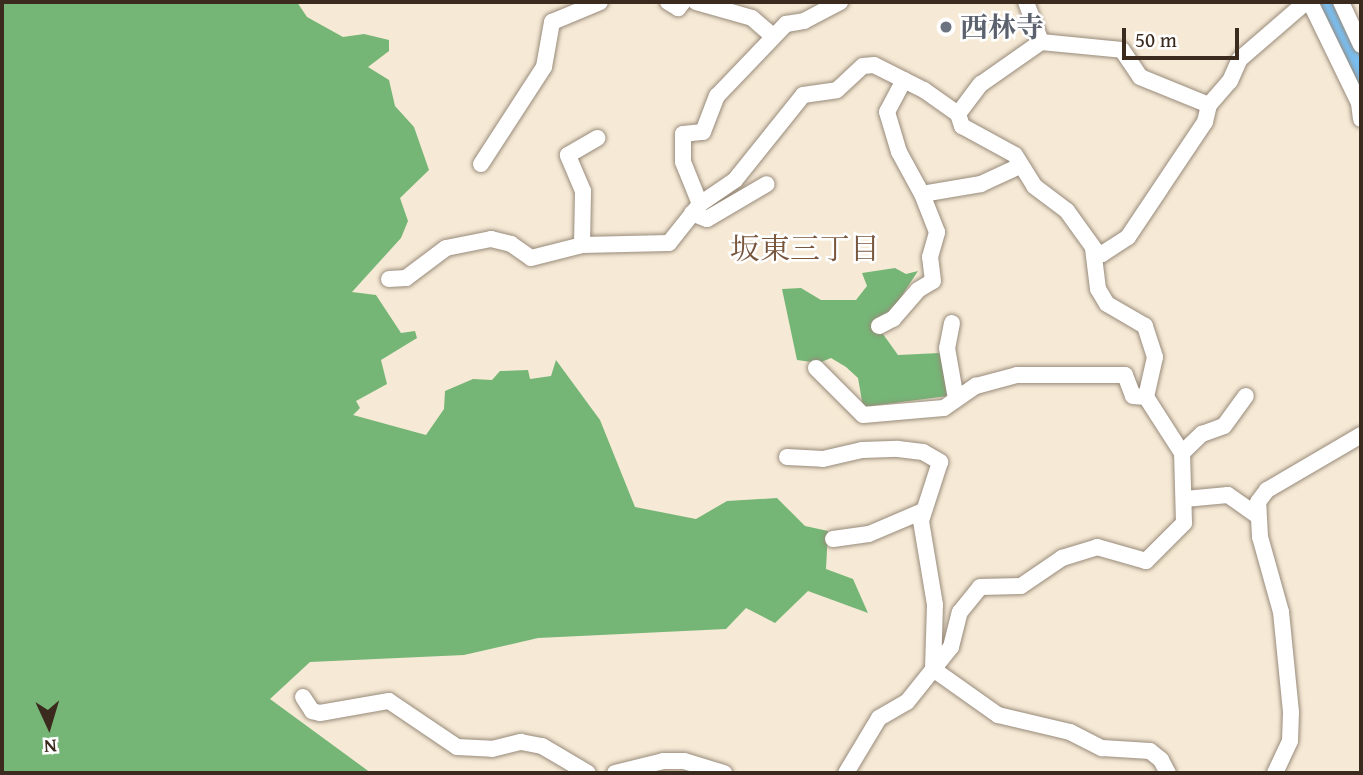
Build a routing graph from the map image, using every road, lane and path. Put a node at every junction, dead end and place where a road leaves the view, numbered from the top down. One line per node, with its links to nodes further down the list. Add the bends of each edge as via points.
1 (600, 2): 17 (street, via 552,22 544,67)
2 (668, 2): 3 (street, via 678,8)
3 (683, 2)
4 (696, 2): 9 (street, via 752,18)
5 (840, 2): 9 (street, via 804,21 786,24)
6 (1026, 2): 10 (street)
7 (1308, 2): 13 (street, via 1240,59 1230,82); 14 (street)
8 (1341, 2): 11 (street)
9 (773, 36): 21 (street, via 717,96 703,132 683,134 684,162)
10 (1041, 42): 13 (street, via 1122,50 1140,77); 15 (street, via 981,84)
11 (1361, 45)
12 (904, 80): 15 (street); 20 (street, via 887,112 899,152); 21 (street, via 886,69 863,66 836,90 803,95 735,180)
13 (1209, 105): 23 (street, via 1205,122 1128,237 1102,254)
14 (1360, 111)
15 (958, 114): 18 (street, via 962,126 1002,144)
16 (598, 138): 22 (street, via 568,155 583,191)
17 (481, 164)
18 (1020, 166): 20 (street, via 981,184); 23 (street, via 1034,186 1067,211)
19 (767, 184): 21 (street, via 708,219)
20 (922, 194): 26 (street, via 937,232 930,257 936,273 893,319)
21 (696, 208): 22 (street, via 668,243)
22 (582, 245): 24 (street, via 531,258 511,244 492,239 446,248 406,278)
23 (1093, 248): 29 (street, via 1098,289 1107,304 1144,326 1155,357)
24 (389, 279)
25 (952, 323): 30 (street, via 947,348)
26 (879, 326)
27 (816, 368): 30 (street, via 863,415 944,408)
28 (1246, 396): 32 (street, via 1224,426 1202,434)
29 (1146, 397): 30 (street, via 1133,396 1125,375 1017,375 976,386); 32 (street)
30 (956, 399)
31 (1361, 435): 36 (street, via 1267,490 1258,502)
32 (1182, 453): 34 (street)
33 (787, 457): 35 (street, via 823,459 862,450 923,452 940,462)
34 (1185, 499): 36 (street, via 1228,495); 38 (street, via 1184,523 1146,561 1097,547 1062,558 1021,586 979,587 960,612 950,647)
35 (923, 511): 37 (street, via 869,534); 38 (street, via 935,605)
36 (1257, 515): 45 (street, via 1281,612 1291,712 1290,741)
37 (832, 539)
38 (933, 668): 43 (street, via 907,702 879,718); 44 (street, via 998,715 1070,732 1102,748 1150,751)
39 (303, 697): 40 (street, via 312,711 320,713 389,701 457,747 492,749 521,742 542,746)
40 (588, 773)
41 (615, 773): 42 (street, via 684,761)
42 (724, 773)
43 (846, 773)
44 (1167, 773)
45 (1275, 773)

